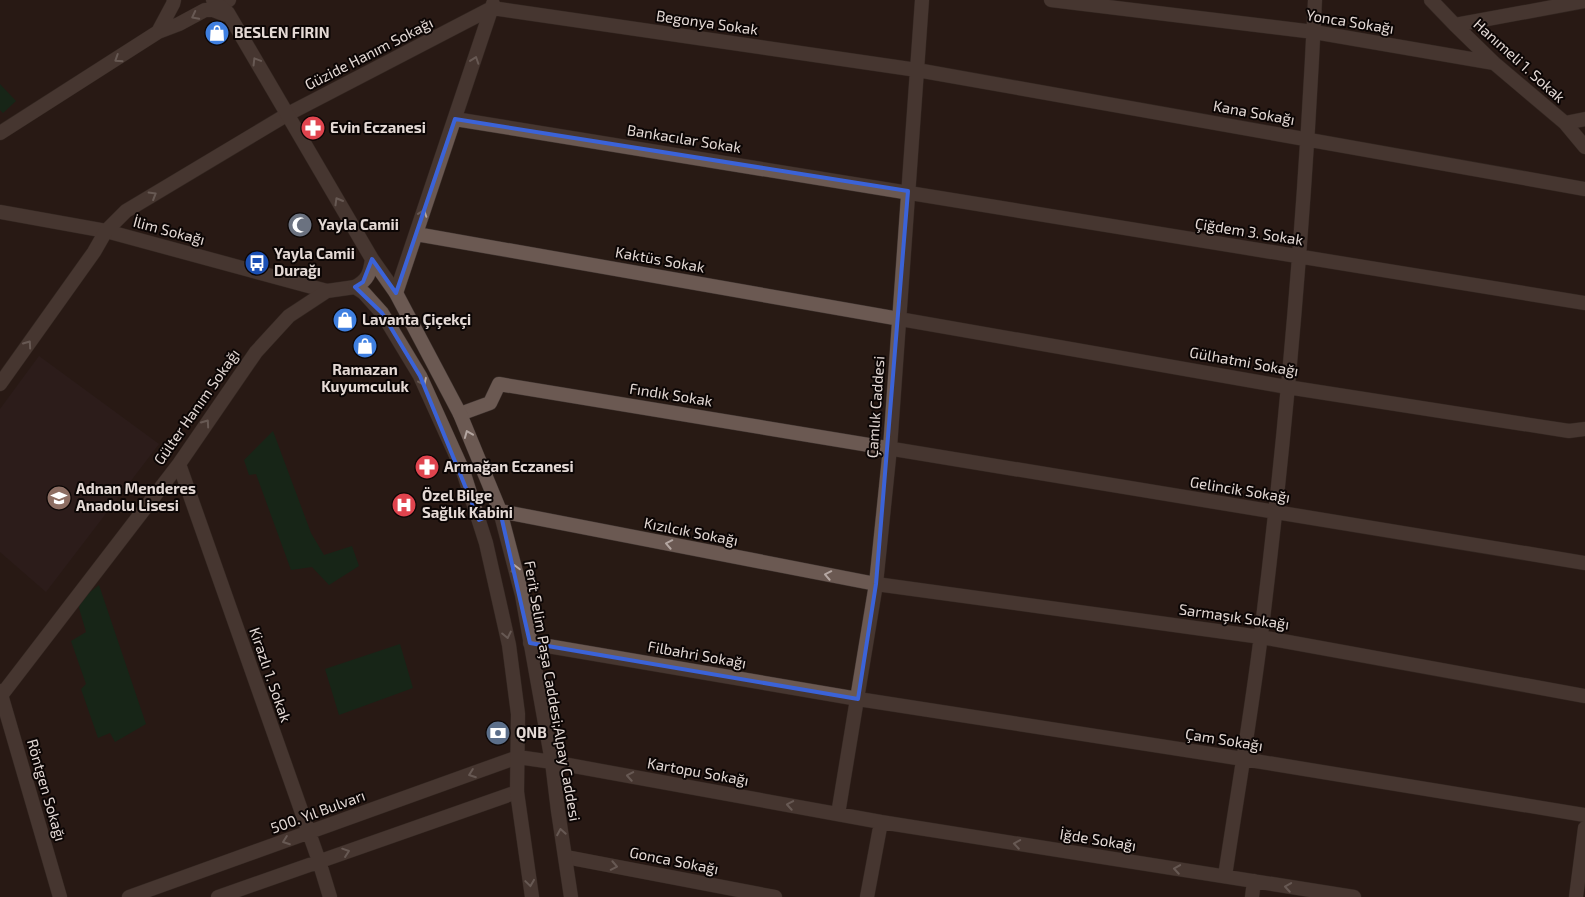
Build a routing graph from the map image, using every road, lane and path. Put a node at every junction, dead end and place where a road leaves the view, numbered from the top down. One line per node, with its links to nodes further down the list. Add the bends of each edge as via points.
1 (174, 0): 11 (street)
2 (922, 0): 14 (street, Çamlık Caddesi)
3 (1050, 0): 12 (street, Yonca Sokağı)
4 (1316, 0): 12 (street)
5 (1431, 0): 10 (street, Hanımeli 1. Sokak)
6 (1585, 1): 10 (street)
7 (220, 2): 9 (street, Ferit Selim Paşa Caddesi;Alpay Caddesi)
8 (493, 4): 14 (street, Begonya Sokak); 15 (street, Güzide Hanım Sokağı); 16 (street, one-way to 8)
9 (231, 19): 11 (street, one-way to 11, via 222,12 206,10); 15 (street, Ferit Selim Paşa Caddesi;Alpay Caddesi, one-way to 9)
10 (1455, 26): 13 (street, Hanımeli 1. Sokak)
11 (158, 32): 19 (street, one-way to 19)
12 (1314, 32): 13 (street, Yonca Sokağı); 20 (street)
13 (1494, 62): 18 (street, Hanımeli 1. Sokak)
14 (917, 70): 20 (street, Kana Sokağı); 23 (street, Çamlık Caddesi)
15 (288, 114): 25 (street, Güzide Hanım Sokağı, one-way to 15, via 126,211); 28 (street, Ferit Selim Paşa Caddesi;Alpay Caddesi, one-way to 15)
16 (455, 119): 23 (street, Bankacılar Sokak); 26 (street, one-way to 16)
17 (1585, 119): 18 (street)
18 (1564, 123): 21 (street, Hanımeli 1. Sokak)
19 (0, 133)
20 (1308, 139): 22 (street, Kana Sokağı); 27 (street)
21 (1585, 147)
22 (1585, 189)
23 (908, 191): 27 (street, Çiğdem 3. Sokak); 33 (street, Çamlık Caddesi)
24 (0, 212): 25 (street, İlim Sokağı)
25 (106, 231): 30 (street, İlim Sokağı); 34 (street, Güzide Hanım Sokağı, one-way to 25)
26 (416, 234): 31 (street); 33 (street, Kaktüs Sokak)
27 (1298, 256): 32 (street, Çiğdem 3. Sokak); 35 (street)
28 (372, 258): 29 (street, via 370,272); 31 (street, Ferit Selim Paşa Caddesi;Alpay Caddesi)
29 (355, 287): 30 (street, Gülter Hanım Sokağı); 42 (street, one-way to 42, via 382,313 420,376 463,472)
30 (327, 291): 39 (street, Gülter Hanım Sokağı, one-way to 30, via 256,352 289,316)
31 (396, 293): 36 (street, Ferit Selim Paşa Caddesi;Alpay Caddesi)
32 (1585, 303)
33 (898, 318): 35 (street, Gülhatmi Sokağı); 38 (street, Çamlık Caddesi)
34 (0, 384)
35 (1287, 387): 37 (street, Gülhatmi Sokağı, via 1569,431); 41 (street)
36 (460, 414): 38 (street, Fındık Sokak, via 490,404 499,384); 40 (street, Ferit Selim Paşa Caddesi;Alpay Caddesi, one-way to 36)
37 (1585, 430)
38 (890, 448): 41 (street, Gelincik Sokağı); 44 (street, Çamlık Caddesi)
39 (179, 464): 47 (street, Gülter Hanım Sokağı); 58 (street, Kirazlı 1. Sokak)
40 (500, 512): 42 (street); 44 (street, Kızılcık Sokağı, one-way to 40); 46 (street, Ferit Selim Paşa Caddesi;Alpay Caddesi, one-way to 40, via 522,596)
41 (1275, 512): 43 (street, Gelincik Sokağı); 45 (street)
42 (479, 520): 50 (street, one-way to 50, via 509,645 518,714)
43 (1585, 563)
44 (876, 584): 45 (street, Sarmaşık Sokağı); 49 (street, Çamlık Caddesi)
45 (1260, 637): 48 (street, Sarmaşık Sokağı); 51 (street)
46 (530, 643): 49 (street, Filbahri Sokağı); 52 (street, Ferit Selim Paşa Caddesi;Alpay Caddesi)
47 (1, 695): 63 (street, Röntgen Sokağı)
48 (1585, 696)
49 (858, 699): 51 (street, Çam Sokağı); 54 (street, Çamlık Caddesi)
50 (518, 757): 52 (street, Kartopu Sokağı); 53 (street); 58 (street, 500. Yıl Bulvarı, one-way to 58)
51 (1243, 759): 55 (street, Çam Sokağı); 61 (street)
52 (552, 762): 54 (street, Kartopu Sokağı, one-way to 52); 59 (street, Ferit Selim Paşa Caddesi;Alpay Caddesi, one-way to 52)
53 (517, 792): 60 (street, one-way to 53); 67 (street, one-way to 67)
54 (838, 814): 56 (street, İğde Sokağı)
55 (1585, 815)
56 (881, 822): 61 (street, İğde Sokağı, one-way to 56); 70 (street)
57 (1585, 828): 73 (street)
58 (308, 832): 60 (street, Kirazlı 1. Sokak); 64 (street, 500. Yıl Bulvarı, one-way to 64)
59 (566, 857): 68 (street, Ferit Selim Paşa Caddesi;Alpay Caddesi); 69 (street, Gonca Sokağı, one-way to 69)
60 (319, 861): 65 (street); 66 (street, Kirazlı 1. Sokak)
61 (1226, 876): 62 (street, İğde Sokağı)
62 (1254, 881): 71 (street); 72 (street, İğde Sokağı, one-way to 62)
63 (60, 897)
64 (129, 897)
65 (218, 897)
66 (330, 897)
67 (532, 897)
68 (572, 897)
69 (776, 897)
70 (867, 897)
71 (1252, 897)
72 (1354, 897)
73 (1576, 897)

